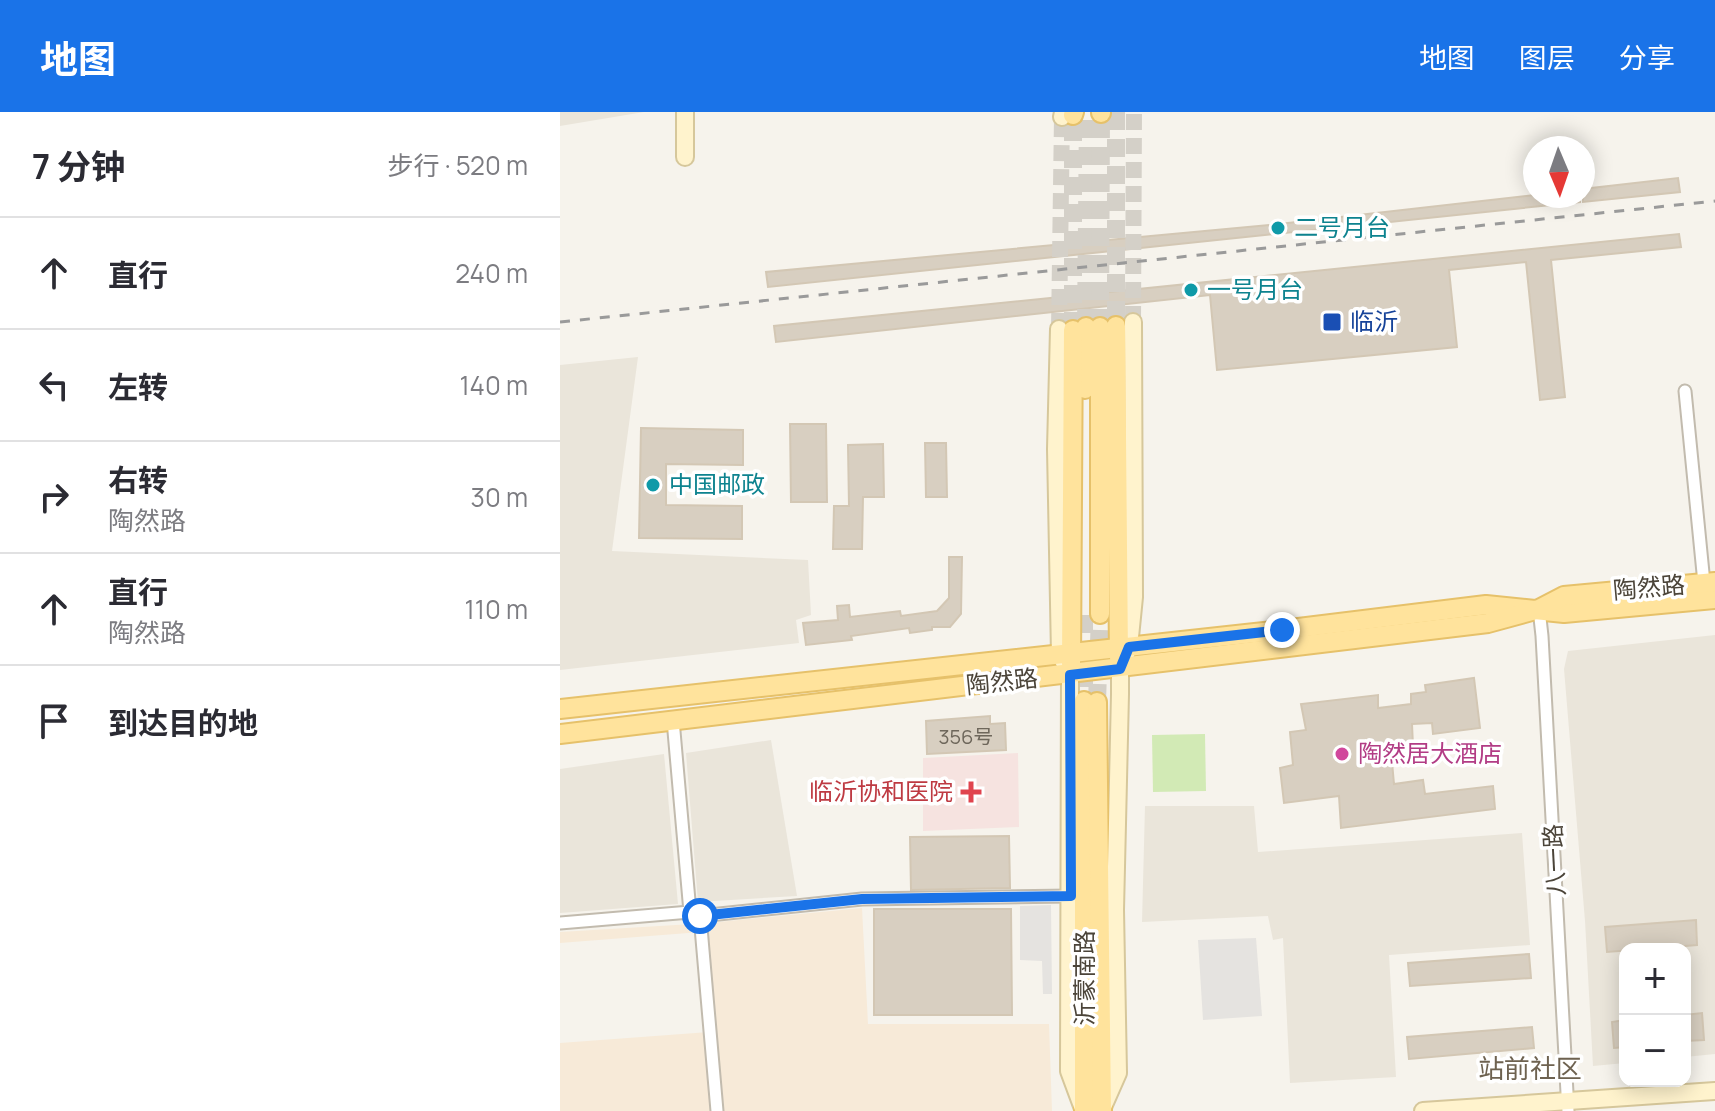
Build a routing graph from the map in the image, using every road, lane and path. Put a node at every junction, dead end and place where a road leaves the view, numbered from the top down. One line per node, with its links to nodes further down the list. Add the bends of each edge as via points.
1 (685, 112): 2 (street)
2 (685, 157)
3 (1095, 327): 8 (main road); 9 (main road); 10 (main road)
4 (1685, 391): 5 (street)
5 (1709, 582): 7 (main road, 陶然路, via 1564,596)
6 (1715, 599): 7 (main road, 陶然路, via 1564,613)
7 (1539, 609): 9 (main road, 陶然路, via 1486,605); 11 (main road, 陶然路, via 1488,623); 20 (street, 八一路)
8 (1092, 615)
9 (1123, 647): 10 (main road, 陶然路); 11 (main road)
10 (1066, 654): 12 (main road); 13 (main road, 陶然路)
11 (1120, 669): 12 (main road, 陶然路); 21 (street, via 1118,1073)
12 (1070, 675): 14 (main road, 陶然路); 16 (street)
13 (560, 709)
14 (673, 720): 15 (main road, 陶然路); 17 (street)
15 (560, 734)
16 (1071, 896): 17 (street, via 862,899); 23 (street, via 1069,1071)
17 (695, 914): 18 (street); 22 (street)
18 (560, 923)
19 (1715, 1091): 20 (street)
20 (1567, 1106): 24 (street)
21 (1102, 1110): 23 (main road, 沂蒙南路, via 1090,701)
22 (717, 1111)
23 (1084, 1111)
24 (1423, 1111)

